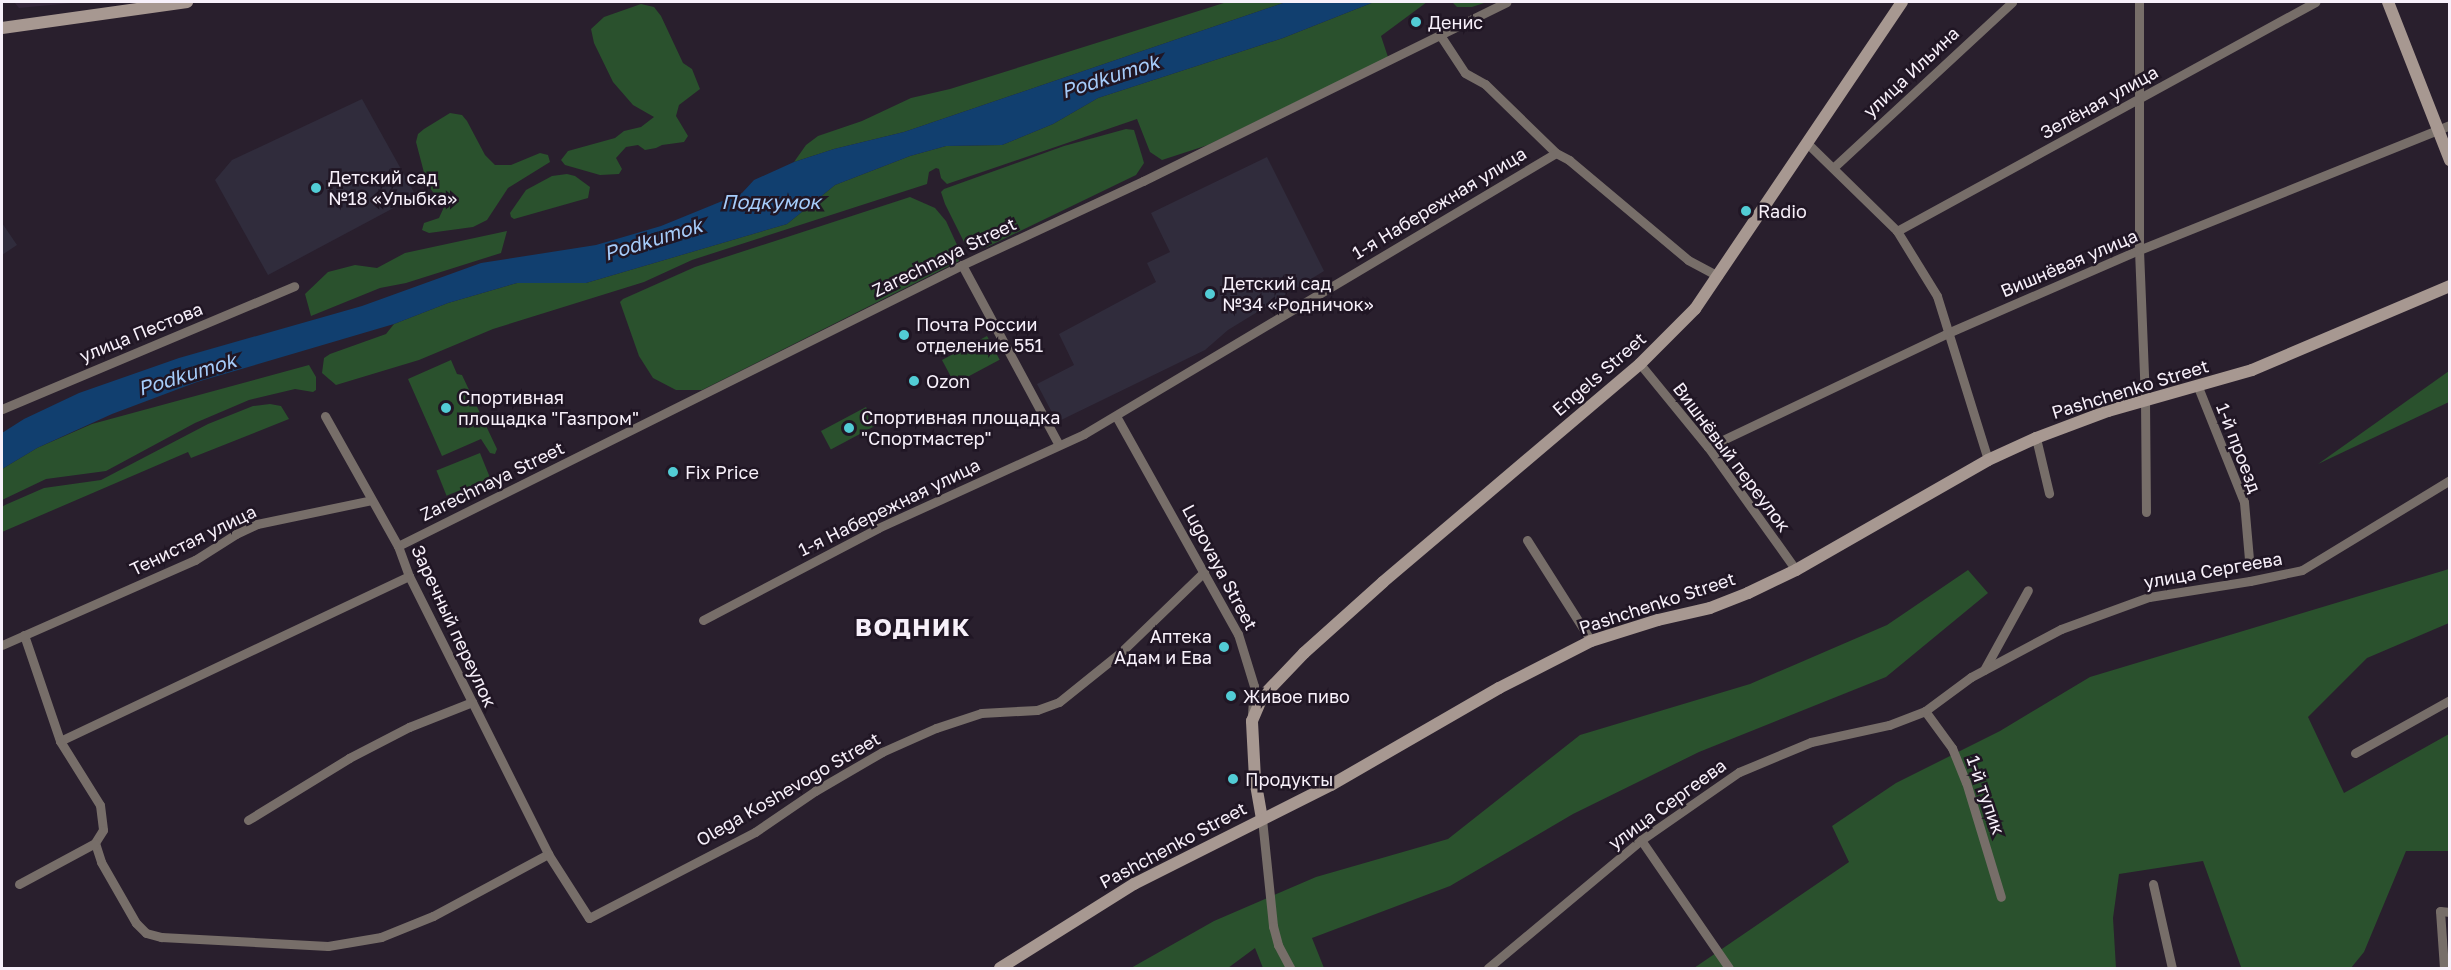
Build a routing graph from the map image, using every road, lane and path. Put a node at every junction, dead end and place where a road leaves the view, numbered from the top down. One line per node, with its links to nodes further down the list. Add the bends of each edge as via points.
1 (187, 2): 8 (street)
2 (1506, 2): 9 (street, Zarechnaya Street)
3 (1902, 2): 12 (street, Engels Street)
4 (2012, 2): 15 (street, улица Ильина)
5 (2139, 2): 10 (street)
6 (2316, 2): 10 (street, Зелёная улица)
7 (2388, 2): 11 (street)
8 (2, 28)
9 (1440, 35): 13 (street, 1-я Набережная улица, via 1465,74 1485,84); 18 (street, Zarechnaya Street)
10 (2140, 99): 16 (street, Зелёная улица); 17 (street)
11 (2444, 128): 14 (street); 17 (street, Вишнёвая улица)
12 (1808, 144): 15 (street); 19 (street, Engels Street)
13 (1556, 153): 19 (street, 1-я Набережная улица, via 1688,260); 28 (street, 1-я Набережная улица)
14 (2450, 160)
15 (1833, 168): 16 (street)
16 (1898, 231): 22 (street, via 1937,296)
17 (2139, 250): 22 (street, Вишнёвая улица); 25 (street)
18 (962, 265): 30 (street); 38 (street, Zarechnaya Street)
19 (1718, 276): 23 (street, Engels Street, via 1695,309)
20 (294, 286): 26 (street, улица Пестова)
21 (2450, 286): 24 (street, Pashchenko Street, via 2308,348)
22 (1950, 332): 31 (street, Вишнёвая улица); 32 (street)
23 (1641, 364): 31 (street, Вишнёвый переулок); 49 (street, Engels Street, via 1383,582)
24 (2198, 387): 25 (street, Pashchenko Street); 39 (street, 1-й проезд, via 2244,502)
25 (2145, 400): 29 (street, Pashchenko Street); 36 (street)
26 (2, 409)
27 (325, 416): 35 (street, Заречный переулок)
28 (1116, 416): 30 (street, 1-я Набережная улица); 41 (street, Lugovaya Street)
29 (2036, 438): 32 (street, Pashchenko Street); 34 (street)
30 (1059, 445): 44 (street, 1-я Набережная улица, via 878,528)
31 (1708, 447): 40 (street, Вишнёвый переулок)
32 (1988, 460): 40 (street, Pashchenko Street)
33 (2450, 480): 48 (street, улица Сергеева, via 2302,570 2149,597 2061,629)
34 (2049, 493)
35 (372, 500): 38 (street, Заречный переулок); 45 (street, Тенистая улица, via 257,524 195,561)
36 (2146, 512)
37 (1527, 540): 46 (street)
38 (398, 546): 42 (street, Заречный переулок)
39 (2249, 559)
40 (1796, 570): 46 (street, Pashchenko Street, via 1710,608)
41 (1204, 572): 50 (street, Lugovaya Street, via 1238,634); 61 (street, Olega Koshevogo Street, via 1120,653 1059,702 1037,710 981,712 904,742 815,791 755,831 589,918)
42 (409, 576): 52 (street, Заречный переулок); 55 (street)
43 (2028, 590): 48 (street)
44 (704, 620)
45 (24, 635): 47 (street, Тенистая улица); 55 (street)
46 (1591, 641): 57 (street, Pashchenko Street)
47 (2, 645)
48 (1984, 670): 53 (street, улица Сергеева)
49 (1281, 676): 50 (street, via 1268,683); 54 (street, Engels Street)
50 (1252, 678): 54 (street, Lugovaya Street)
51 (2450, 700): 56 (street)
52 (472, 702): 58 (street, via 409,727 349,758); 61 (street, Заречный переулок)
53 (1925, 711): 59 (street, улица Сергеева, via 1889,725 1811,742 1739,772); 64 (street, 1-й тупик, via 1952,748 1966,782)
54 (1252, 715): 57 (street, Lugovaya Street, via 1255,779)
55 (60, 741): 60 (street, via 100,805 103,830)
56 (2355, 753)
57 (1262, 819): 66 (street, Pashchenko Street, via 1134,884); 67 (street, via 1273,926)
58 (248, 820)
59 (1641, 840): 68 (street, улица Сергеева); 69 (street)
60 (95, 843): 61 (street, via 120,896 146,933 200,941 328,946 381,937); 62 (street)
61 (548, 854)
62 (19, 884)
63 (2153, 884): 70 (street)
64 (2001, 897)
65 (2450, 912): 71 (street, via 2440,911)
66 (1000, 969)
67 (1290, 969)
68 (1488, 969)
69 (1728, 969)
70 (2172, 969)
71 (2444, 969)

